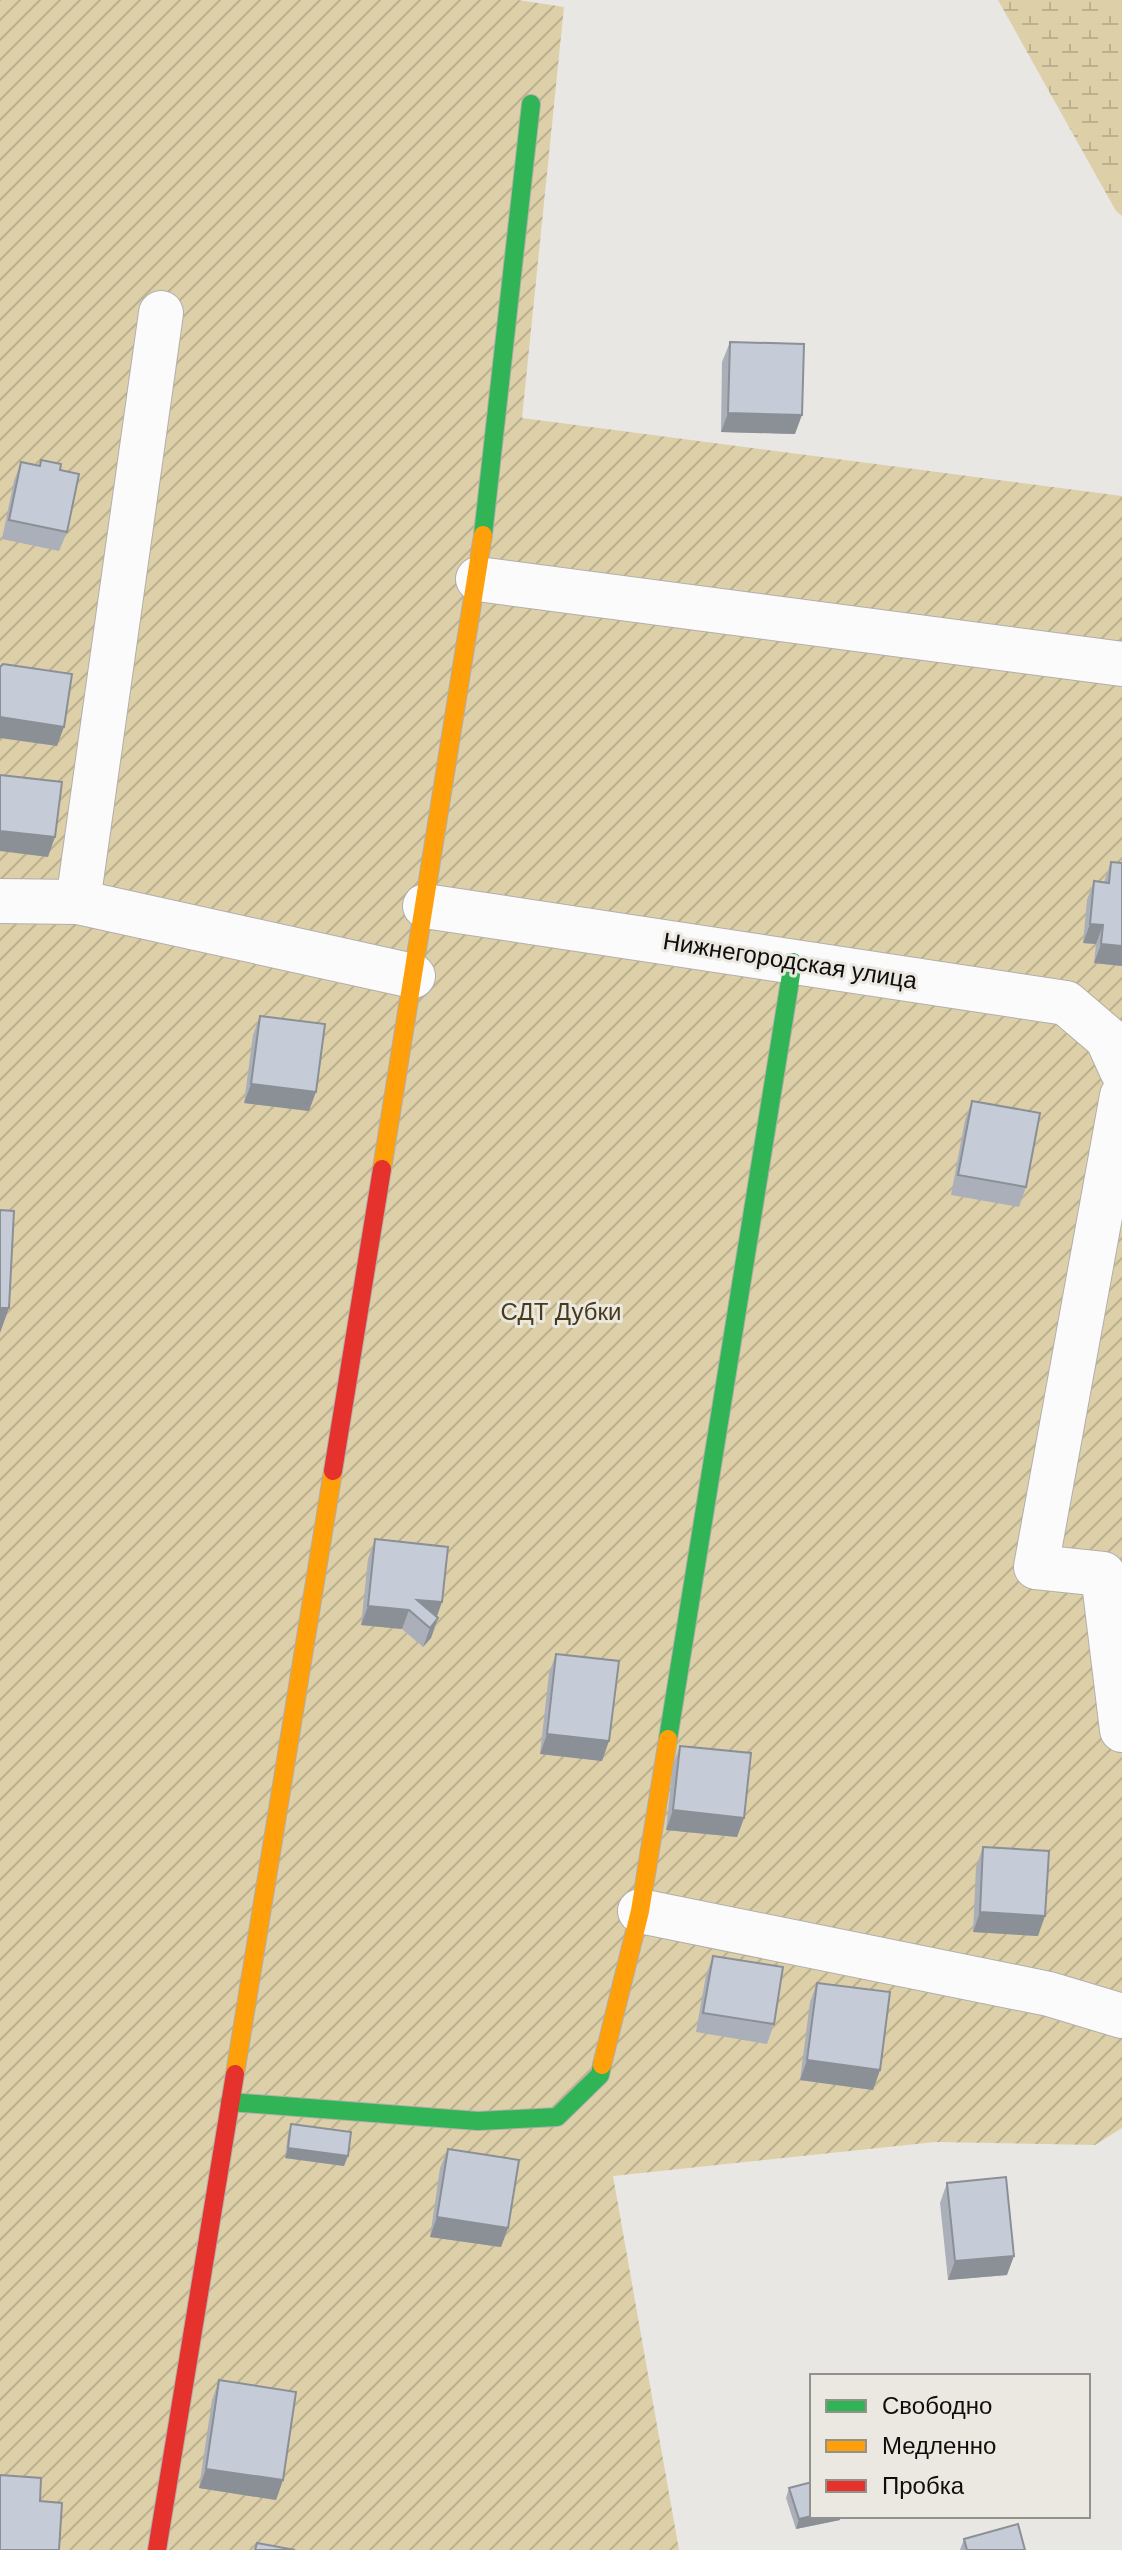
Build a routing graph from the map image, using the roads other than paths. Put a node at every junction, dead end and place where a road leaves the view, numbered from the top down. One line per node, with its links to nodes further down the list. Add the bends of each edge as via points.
1 (531, 104): 3 (street)
2 (161, 313): 6 (street)
3 (478, 579): 4 (street); 7 (street)
4 (1122, 664)
5 (0, 901): 6 (street)
6 (78, 902): 9 (street)
7 (425, 906): 8 (street, Нижнегородская улица); 9 (street)
8 (793, 962): 10 (street, Нижнегородская улица, via 1066,1003 1107,1038); 14 (street)
9 (413, 976): 16 (street)
10 (1122, 1071)
11 (1122, 1096): 12 (street, via 1036,1567)
12 (1112, 1571): 13 (street)
13 (1122, 1730)
14 (640, 1911): 15 (street, via 1049,1994); 16 (street, via 600,2075 557,2117 478,2121)
15 (1122, 2016)
16 (230, 2102): 17 (street)
17 (157, 2550)

